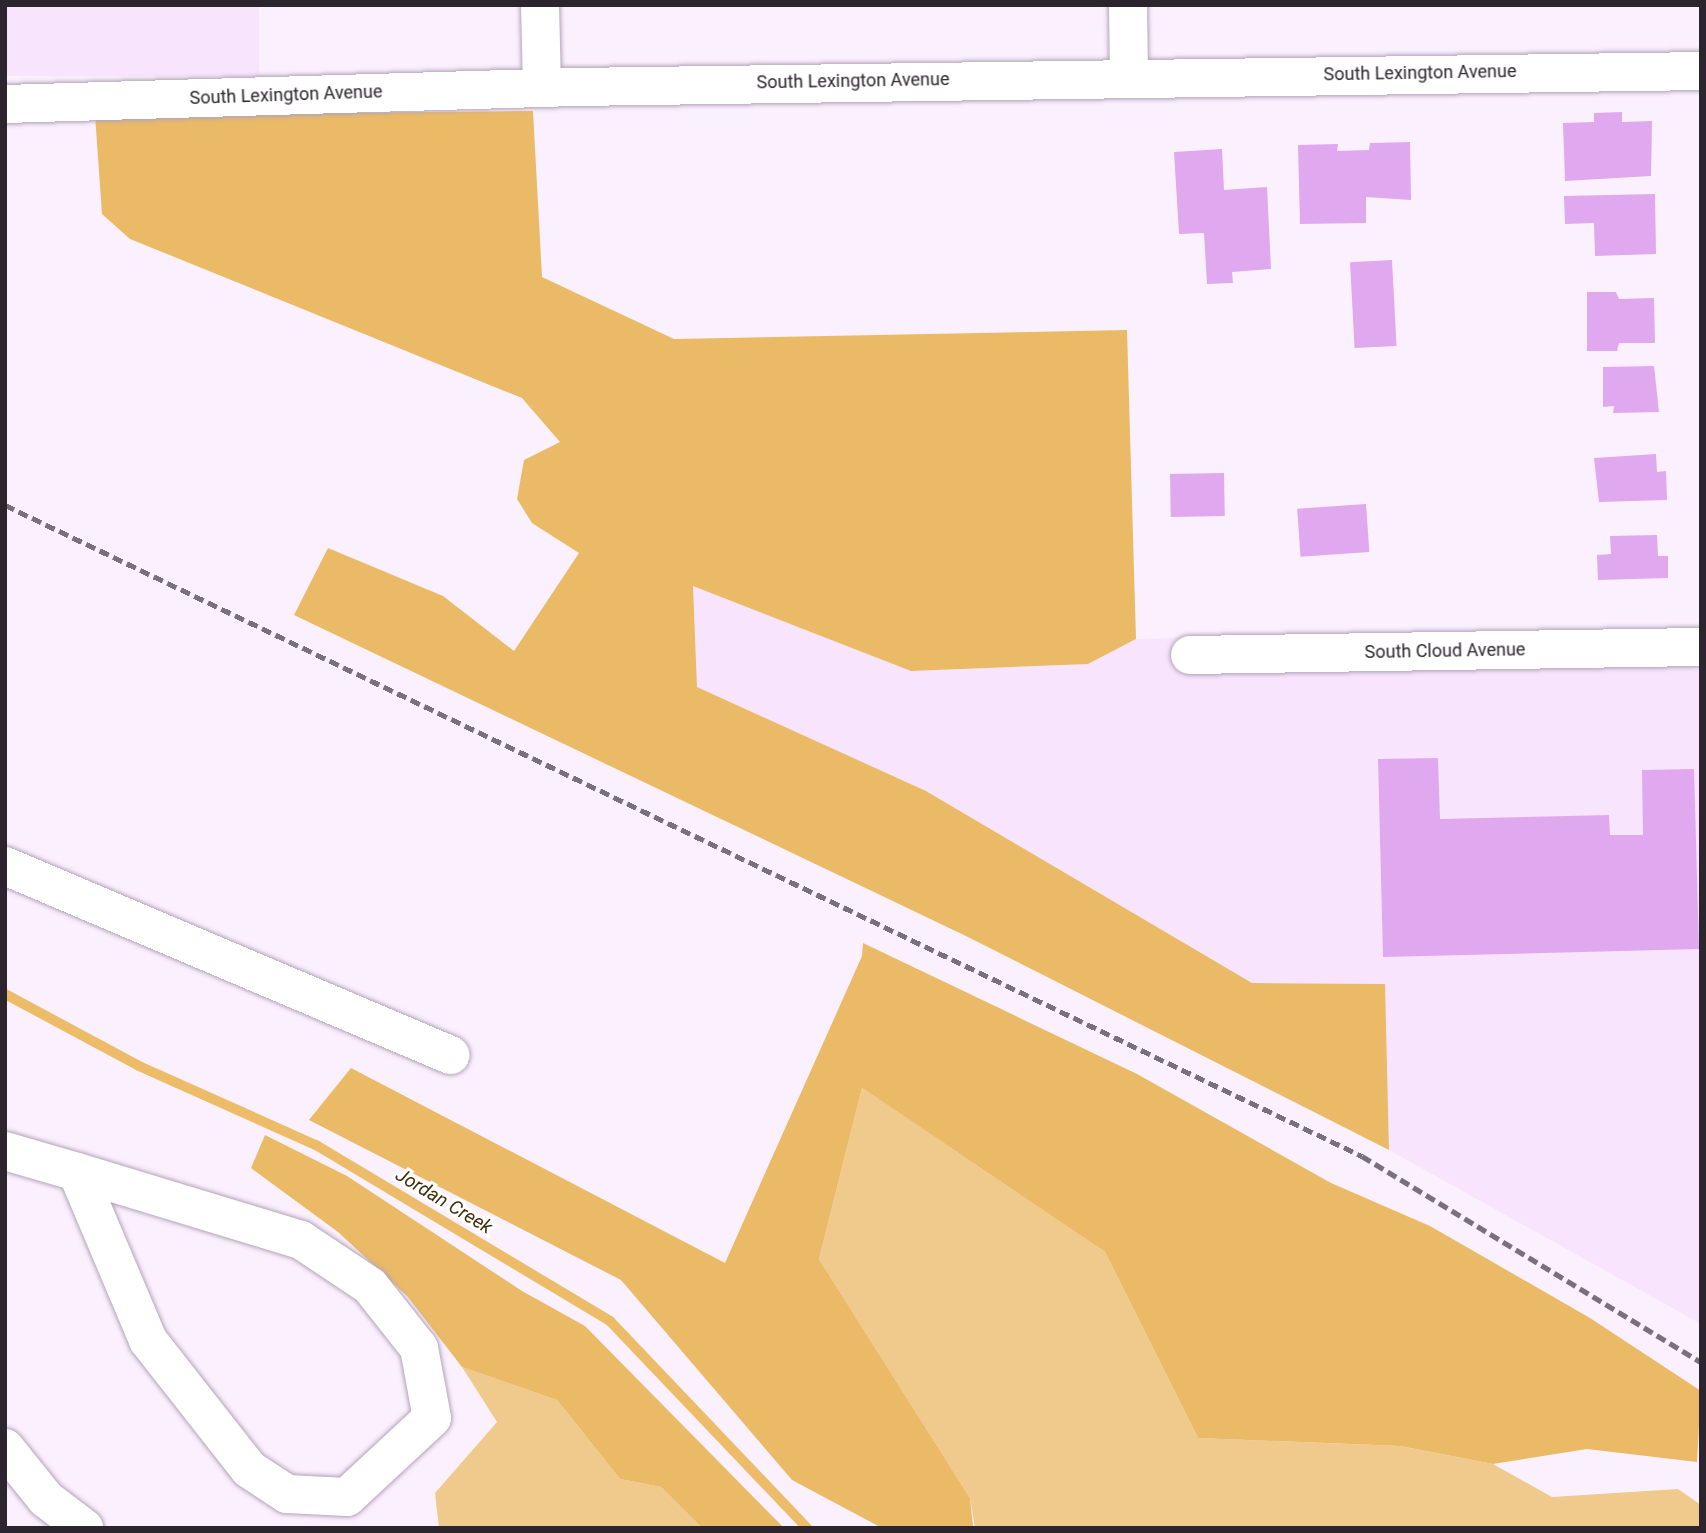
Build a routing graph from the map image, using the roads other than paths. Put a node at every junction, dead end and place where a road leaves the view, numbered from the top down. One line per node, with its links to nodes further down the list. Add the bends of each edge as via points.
1 (540, 5): 5 (street)
2 (1128, 5): 4 (street)
3 (1701, 71): 4 (street, South Lexington Avenue)
4 (1129, 76): 5 (street, South Lexington Avenue)
5 (542, 87): 6 (street, South Lexington Avenue)
6 (5, 104)
7 (1701, 646): 8 (street, South Cloud Avenue)
8 (1190, 655)
9 (5, 866): 10 (street)
10 (451, 1055)
11 (5, 1151): 12 (street)
12 (77, 1172): 12 (street, via 301,1240 370,1286 418,1348 432,1418 347,1497 287,1494 249,1469 148,1340)
13 (5, 1448): 14 (street, via 46,1499)
14 (84, 1528)

